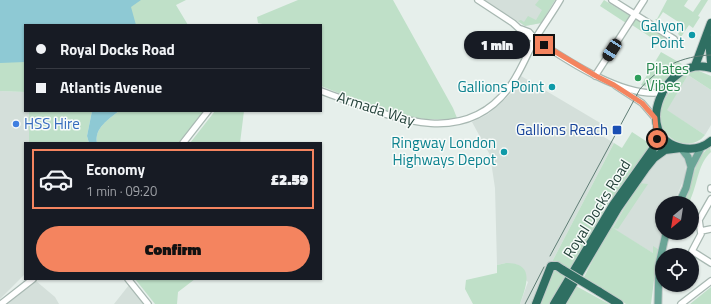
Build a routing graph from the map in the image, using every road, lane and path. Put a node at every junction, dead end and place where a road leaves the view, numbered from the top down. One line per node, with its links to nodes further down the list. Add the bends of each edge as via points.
1 (478, 0): 7 (street, via 521,29 522,33)
2 (560, 0): 7 (street, Armada Way)
3 (612, 0): 5 (street)
4 (644, 0): 5 (street)
5 (635, 14): 8 (street); 12 (street)
6 (711, 25): 9 (highway, via 708,45); 10 (highway)
7 (535, 39): 12 (street); 14 (street, Armada Way, via 513,82 500,98 480,113 452,123 419,124)
8 (674, 39)
9 (711, 62)
10 (695, 66): 11 (highway); 15 (highway, via 681,71)
11 (711, 68)
12 (596, 76): 13 (street)
13 (614, 85): 15 (street, via 648,93); 17 (street, via 642,103)
14 (322, 91)
15 (664, 92): 17 (highway, via 658,102)
16 (207, 112): 20 (street)
17 (655, 118): 18 (highway)
18 (657, 127): 22 (highway, via 666,140); 38 (highway, Royal Docks Road, via 655,146 613,205)
19 (711, 141): 21 (highway)
20 (184, 142)
21 (702, 146): 22 (highway, Royal Docks Road, via 694,149); 23 (main road)
22 (681, 148): 23 (main road, via 688,157); 39 (highway, Royal Docks Road, via 665,150 646,168 618,208)
23 (691, 167): 24 (main road)
24 (682, 196)
25 (711, 199): 27 (street, via 699,220)
26 (711, 229): 27 (street)
27 (701, 231): 29 (street)
28 (664, 240): 41 (main road, via 659,264)
29 (694, 248)
30 (699, 257): 31 (street)
31 (711, 264)
32 (31, 280): 35 (street)
33 (129, 280): 36 (street)
34 (711, 281): 42 (street)
35 (1, 304)
36 (148, 304)
37 (536, 304): 40 (highway, bridge, via 549,270 553,266)
38 (554, 304)
39 (560, 304)
40 (618, 304)
41 (658, 304)
42 (681, 304)

